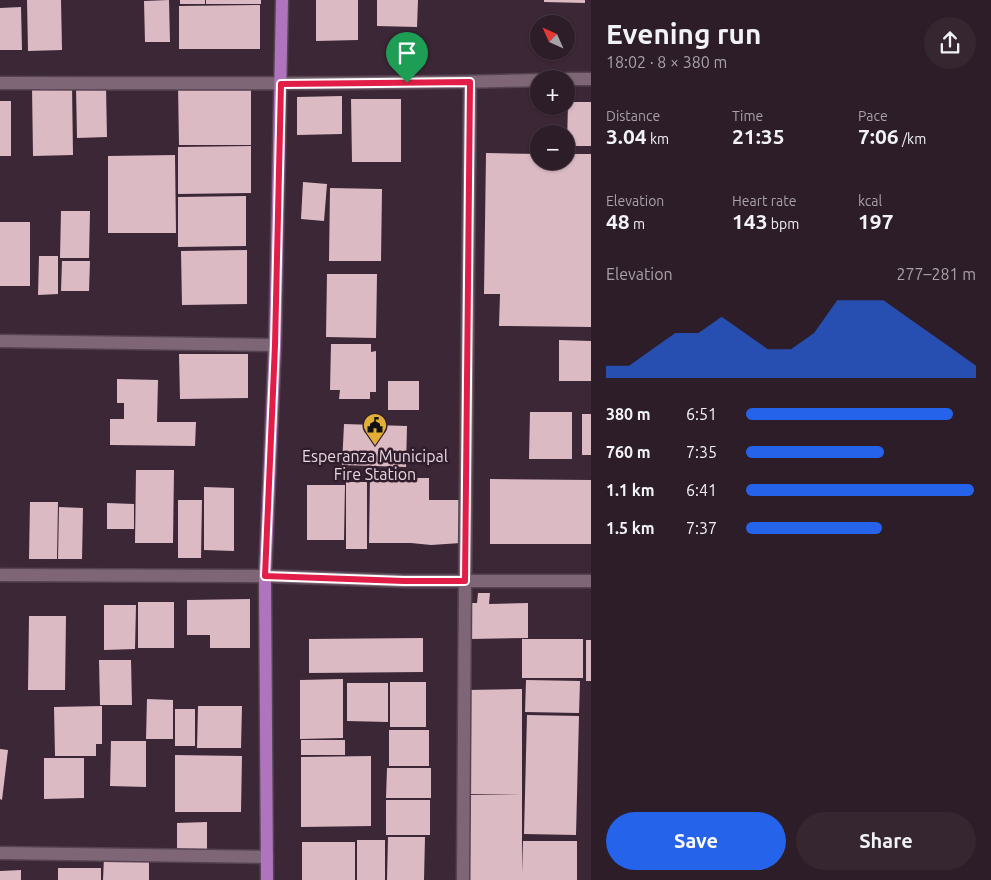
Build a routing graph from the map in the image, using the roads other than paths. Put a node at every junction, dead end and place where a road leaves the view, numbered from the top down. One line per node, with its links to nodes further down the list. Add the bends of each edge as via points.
1 (282, 0): 7 (main road)
2 (591, 78): 3 (street)
3 (575, 79)
4 (530, 80): 5 (street)
5 (470, 82): 7 (street); 12 (street)
6 (0, 83): 7 (street)
7 (281, 84): 9 (main road)
8 (0, 341): 9 (street)
9 (275, 345): 11 (main road)
10 (0, 575): 11 (street)
11 (265, 576): 12 (street); 15 (main road)
12 (465, 581): 13 (street); 17 (street)
13 (591, 581)
14 (0, 853): 15 (street)
15 (267, 856): 16 (main road)
16 (267, 880)
17 (463, 880)

